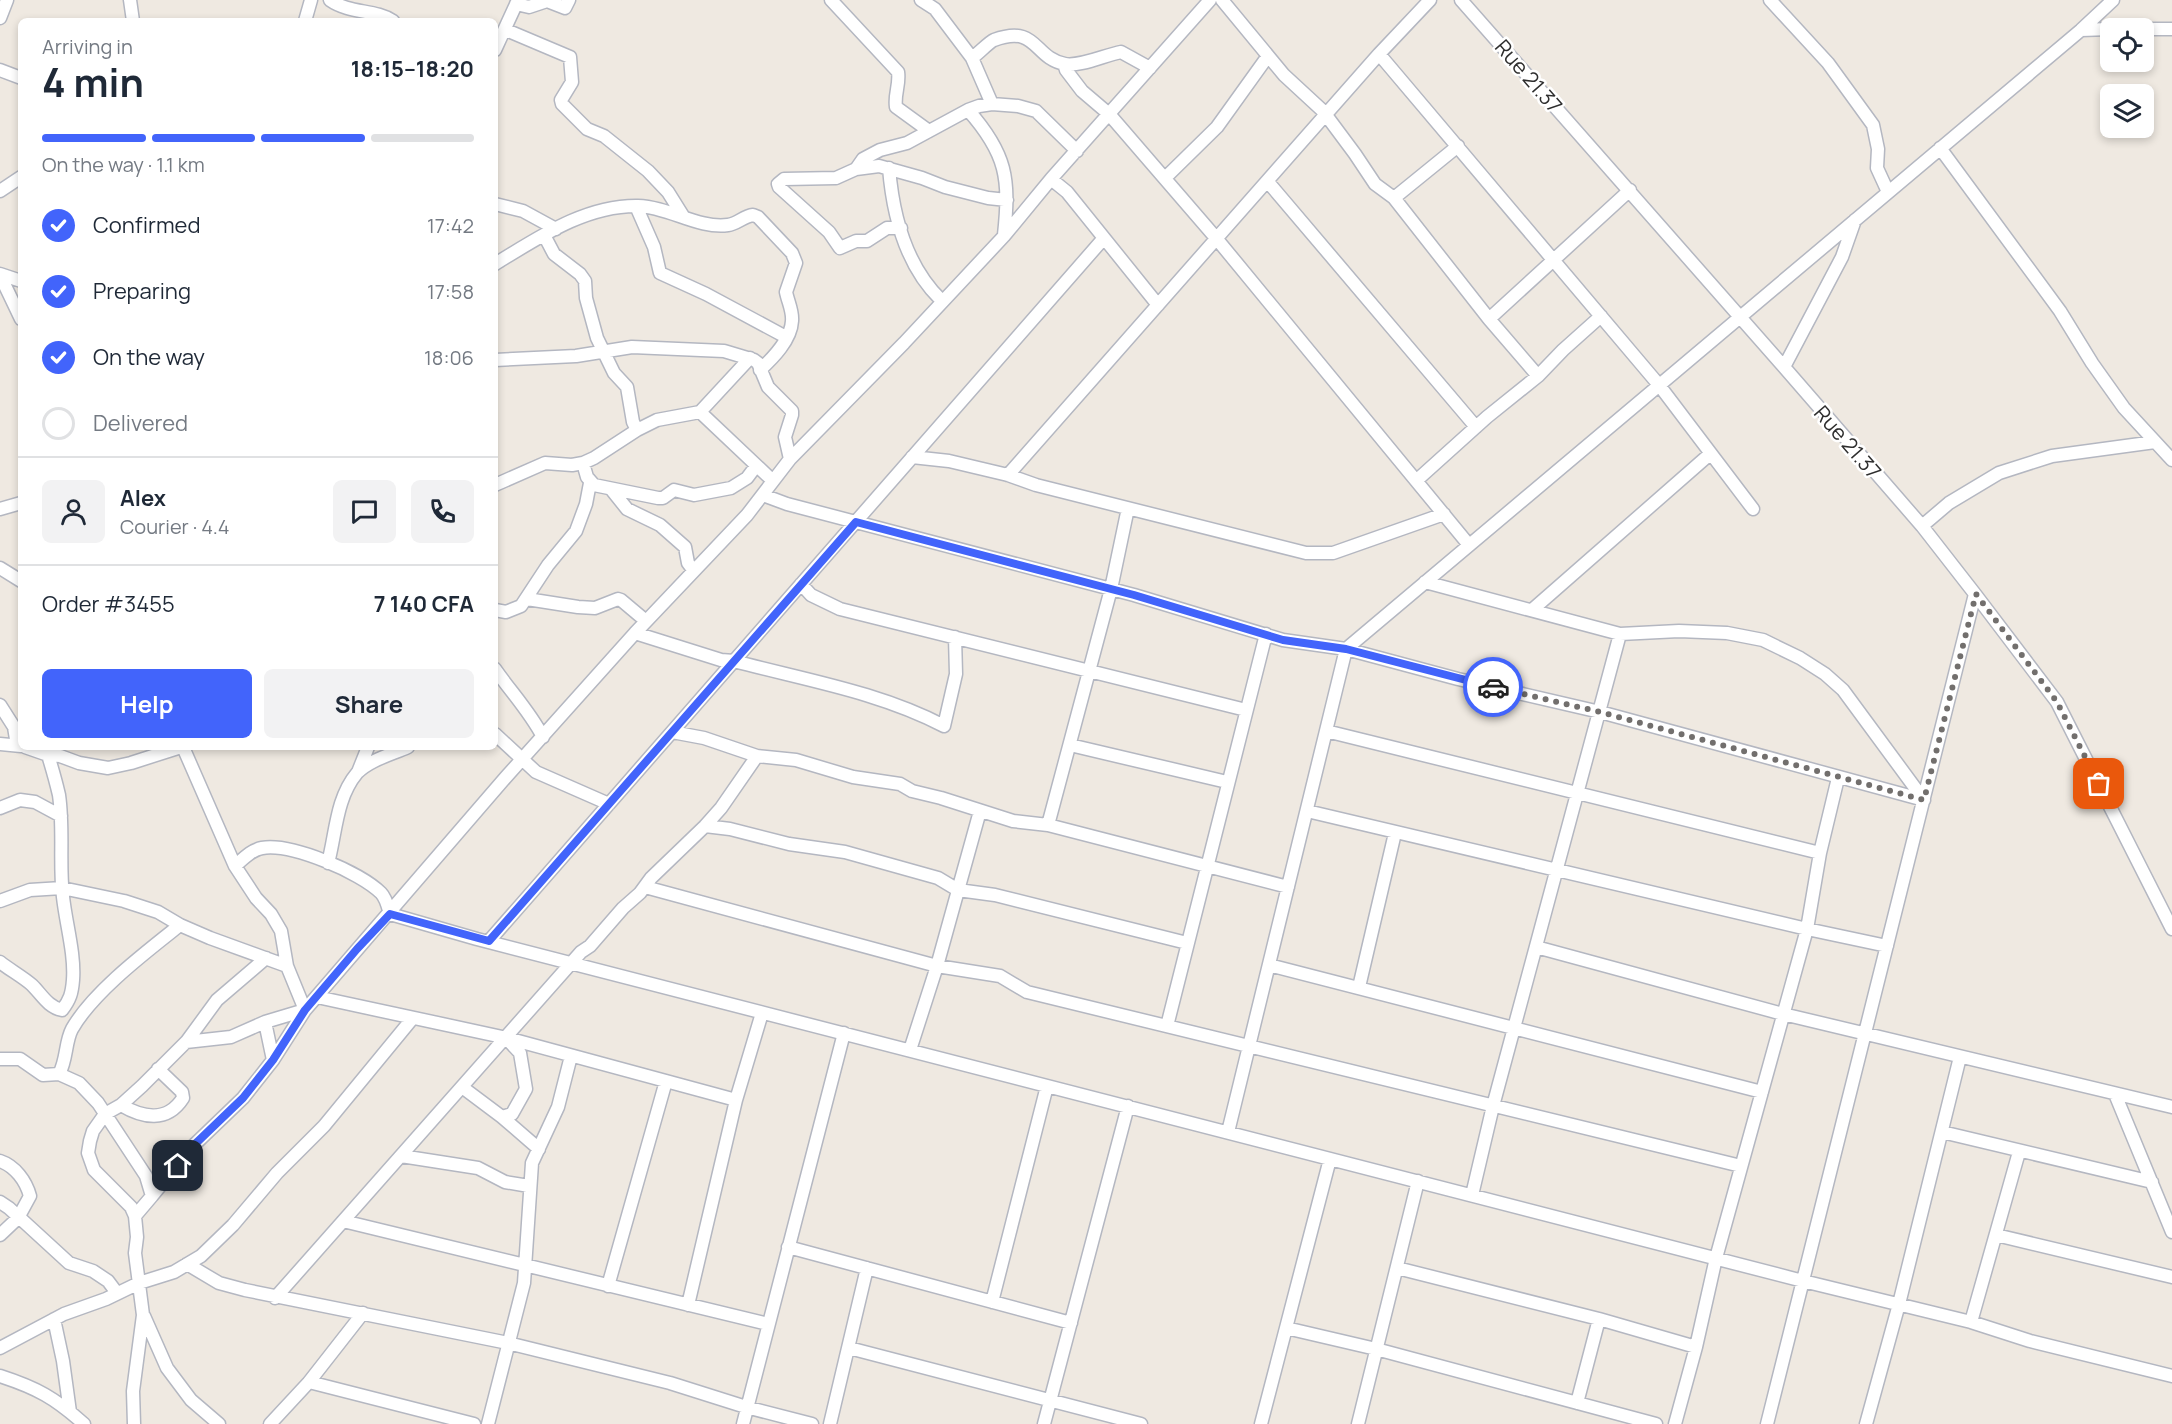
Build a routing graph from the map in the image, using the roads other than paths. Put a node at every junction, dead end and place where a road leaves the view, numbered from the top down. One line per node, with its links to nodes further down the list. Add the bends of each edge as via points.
1 (7, 0): 15 (street)
2 (130, 0): 16 (street)
3 (311, 0): 17 (street)
4 (330, 0): 18 (street, via 349,10)
5 (569, 0): 14 (street, via 565,8 548,1 529,7)
6 (831, 0): 36 (street, via 898,72 896,107)
7 (921, 0): 27 (street, via 935,9)
8 (1210, 0): 29 (street)
9 (1221, 0): 26 (street)
10 (1430, 0): 25 (street)
11 (1461, 0): 46 (street, Rue 21.37)
12 (1770, 0): 48 (street, via 1828,63 1873,125 1877,168)
13 (2113, 0): 22 (street)
14 (517, 2): 21 (street)
15 (0, 18)
16 (133, 18)
17 (306, 18)
18 (388, 18)
19 (2100, 29): 22 (street)
20 (2154, 29): 23 (street)
21 (506, 30): 24 (street); 53 (street, via 570,57 572,82 562,105 587,129 604,136 648,171)
22 (2081, 30): 38 (street)
23 (2171, 30)
24 (498, 45)
25 (1379, 54): 35 (street); 37 (street)
26 (1268, 56): 35 (street); 42 (street, via 1217,127)
27 (972, 58): 28 (street, via 994,40 1012,36 1026,37); 32 (street)
28 (1064, 64): 29 (street, via 1121,52); 34 (street, via 1082,91)
29 (1150, 68): 34 (street)
30 (0, 70): 31 (street)
31 (18, 77)
32 (992, 104): 33 (street); 39 (street, via 1036,111)
33 (968, 110): 36 (street); 50 (street, via 996,148 1007,183)
34 (1109, 114): 39 (street); 42 (street)
35 (1326, 116): 45 (street); 49 (street, via 1375,184)
36 (928, 131): 41 (street, via 907,143 880,150 863,159)
37 (1458, 146): 49 (street); 61 (street)
38 (1940, 148): 48 (street); 82 (street, via 2060,311 2124,408)
39 (1077, 151): 44 (street)
40 (889, 168): 41 (street); 50 (street, via 945,187); 55 (street)
41 (856, 169): 55 (street, via 836,178 784,179 778,184 829,232 840,248 867,241 887,228)
42 (1165, 178): 60 (street)
43 (18, 179): 47 (street)
44 (1051, 179): 58 (street); 59 (street, via 1067,192)
45 (1268, 182): 60 (street); 80 (street)
46 (1630, 190): 61 (street); 69 (street, Rue 21.37)
47 (0, 191)
48 (1888, 192): 54 (street)
49 (1394, 198): 70 (street)
50 (1007, 200): 58 (street)
51 (498, 205): 56 (street, via 523,211)
52 (636, 206): 53 (street); 56 (street, via 593,213); 71 (street, via 654,247 660,273)
53 (683, 216): 71 (street, via 726,226 753,215 792,254 796,263 786,294 793,322)
54 (1855, 220): 69 (street); 75 (street, via 1842,257)
55 (901, 228): 65 (street, via 908,255 926,286)
56 (556, 229): 57 (street)
57 (544, 235): 62 (street); 72 (street, via 554,254 585,281 586,298)
58 (1004, 236): 65 (street)
59 (1104, 238): 66 (street); 84 (street)
60 (1216, 238): 66 (street); 90 (street)
61 (1554, 260): 68 (street); 70 (street)
62 (498, 262)
63 (0, 274): 64 (street); 67 (street)
64 (18, 279)
65 (941, 300): 85 (street)
66 (1158, 305): 89 (street)
67 (18, 313)
68 (1601, 316): 77 (street); 78 (street)
69 (1740, 316): 75 (street, Rue 21.37); 78 (street)
70 (1489, 319): 77 (street)
71 (786, 337): 76 (street)
72 (604, 352): 73 (street, via 642,348 723,351); 74 (street); 81 (street, via 614,373 627,387)
73 (750, 358): 76 (street); 79 (street)
74 (498, 360)
75 (1784, 367): 102 (street, Rue 21.37)
76 (760, 370): 85 (street, via 768,387 792,411 785,437)
77 (1538, 376): 80 (street)
78 (1659, 385): 83 (street); 103 (street)
79 (700, 412): 81 (street, via 657,420); 88 (street)
80 (1476, 427): 90 (street)
81 (637, 430): 87 (street)
82 (2156, 442): 86 (street); 102 (street, via 2052,456 2000,473 1949,503)
83 (1710, 454): 99 (street); 112 (street)
84 (912, 457): 89 (street); 101 (street)
85 (790, 459): 91 (street)
86 (2172, 460)
87 (583, 463): 92 (street); 93 (street, via 545,463)
88 (756, 466): 91 (street); 94 (street, via 735,487 694,495 674,490 658,498)
89 (1008, 475): 97 (street)
90 (1417, 480): 100 (street)
91 (773, 481): 95 (street)
92 (590, 483): 94 (street); 111 (street, via 576,531)
93 (498, 485)
94 (612, 489): 105 (street, via 627,509 660,525 685,547)
95 (763, 495): 101 (street); 105 (street)
96 (18, 504): 98 (street)
97 (1128, 508): 100 (street, via 1306,553 1333,552); 109 (street)
98 (0, 509)
99 (1753, 509)
100 (1444, 514): 103 (street)
101 (856, 522): 108 (street); 109 (street)
102 (1922, 526): 110 (street, Rue 21.37)
103 (1469, 545): 107 (street)
104 (0, 568): 106 (street)
105 (694, 571): 114 (street)
106 (18, 578)
107 (1425, 582): 112 (street); 119 (street)
108 (801, 584): 118 (street, via 811,595 840,609); 120 (street)
109 (1111, 589): 116 (street); 121 (street)
110 (1976, 594): 146 (street); 167 (street, Rue 21.37, via 2057,702)
111 (526, 598): 113 (street, via 519,609); 114 (street, via 596,608 618,599)
112 (1532, 610): 117 (street)
113 (498, 611)
114 (646, 621): 115 (street)
115 (635, 633): 120 (street); 130 (street)
116 (1266, 634): 119 (street); 124 (street)
117 (1620, 634): 125 (street); 146 (street, via 1727,633 1763,640 1800,658 1843,690)
118 (955, 637): 120 (street, via 956,674 944,726 903,706); 121 (street)
119 (1346, 649): 125 (street); 126 (street)
120 (734, 661): 127 (street)
121 (1089, 671): 124 (street); 132 (street)
122 (498, 673): 130 (street)
123 (0, 705): 128 (street)
124 (1246, 710): 144 (street)
125 (1600, 712): 143 (street); 145 (street)
126 (1326, 731): 145 (street); 150 (street)
127 (672, 732): 140 (street); 147 (street)
128 (18, 737)
129 (498, 737): 141 (street)
130 (543, 737): 141 (street)
131 (0, 744): 133 (street)
132 (1070, 745): 144 (street); 152 (street)
133 (18, 746)
134 (33, 750): 139 (street)
135 (172, 750): 139 (street, via 108,768)
136 (183, 750): 158 (street)
137 (367, 750): 142 (street)
138 (402, 750): 142 (street)
139 (48, 755): 151 (street)
140 (757, 756): 149 (street, via 796,760 853,777 900,784); 153 (street)
141 (521, 760): 147 (street, via 544,776); 165 (street)
142 (358, 772): 156 (street, via 339,808)
143 (1838, 778): 146 (street); 155 (street)
144 (1227, 782): 157 (street)
145 (1577, 793): 155 (street); 159 (street)
146 (1924, 800): 172 (street)
147 (609, 804): 169 (street)
148 (0, 808): 151 (street, via 20,800 34,802)
149 (980, 811): 152 (street, via 1013,821); 163 (street)
150 (1307, 811): 154 (street); 161 (street)
151 (61, 816): 162 (street)
152 (1048, 825): 157 (street)
153 (705, 826): 160 (street); 163 (street, via 845,852 938,878)
154 (1395, 833): 159 (street); 179 (street)
155 (1820, 853): 168 (street)
156 (328, 862): 158 (street, via 262,848 252,851); 165 (street, via 380,892)
157 (1207, 865): 161 (street); 170 (street)
158 (236, 866): 177 (street, via 277,922)
159 (1557, 871): 168 (street); 171 (street)
160 (645, 887): 175 (street); 178 (street)
161 (1288, 887): 176 (street)
162 (62, 888): 164 (street, via 30,890); 166 (street, via 124,901 158,912); 174 (street, via 73,956 70,999 62,1010 45,1001 32,985)
163 (958, 890): 170 (street, via 995,895); 178 (street)
164 (0, 902)
165 (390, 914): 169 (street); 180 (street)
166 (180, 925): 173 (street); 199 (street, via 144,953 88,1007 70,1033)
167 (2172, 928)
168 (1807, 929): 172 (street); 183 (street)
169 (489, 941): 175 (street)
170 (1187, 943): 186 (street)
171 (1536, 946): 183 (street); 187 (street)
172 (1887, 946): 189 (street)
173 (266, 958): 177 (street); 191 (street, via 217,1000)
174 (0, 962)
175 (573, 962): 182 (street); 190 (street)
176 (1269, 965): 179 (street); 192 (street)
177 (287, 966): 181 (street)
178 (937, 966): 186 (street, via 1000,976 1027,992); 193 (street)
179 (1359, 987): 187 (street)
180 (317, 997): 181 (street); 184 (street)
181 (305, 1010): 185 (street); 197 (street)
182 (762, 1014): 188 (street); 205 (street)
183 (1783, 1014): 189 (street); 203 (street)
184 (412, 1019): 190 (street); 234 (street, via 324,1126 247,1210 201,1256)
185 (265, 1022): 191 (street, via 231,1037); 197 (street)
186 (1167, 1026): 192 (street)
187 (1514, 1028): 203 (street); 208 (street)
188 (844, 1033): 193 (street); 232 (street)
189 (1865, 1033): 195 (street); 239 (street)
190 (507, 1038): 194 (street); 202 (street); 211 (street, via 520,1053 526,1089 512,1114)
191 (186, 1042): 198 (street)
192 (1249, 1047): 208 (street); 212 (street)
193 (910, 1050): 201 (street)
194 (571, 1056): 200 (street); 214 (street, via 561,1098)
195 (1960, 1057): 204 (street); 213 (street)
196 (0, 1059): 199 (street, via 20,1059 43,1075)
197 (273, 1060): 224 (street)
198 (158, 1069): 206 (street); 206 (street, via 182,1092 178,1105 160,1117 140,1115)
199 (59, 1074): 210 (street, via 79,1083)
200 (666, 1081): 205 (street); 241 (street)
201 (1047, 1086): 207 (street); 244 (street)
202 (462, 1087): 211 (street); 216 (street)
203 (1762, 1092): 219 (street)
204 (2115, 1094): 209 (street); 221 (street)
205 (736, 1100): 246 (street)
206 (121, 1105): 210 (street)
207 (1128, 1106): 212 (street); 252 (street)
208 (1494, 1106): 219 (street); 223 (street)
209 (2172, 1107)
210 (105, 1114): 224 (street, via 146,1176); 226 (street, via 93,1131 88,1153 94,1170 131,1207)
211 (502, 1117): 214 (street)
212 (1228, 1132): 217 (street)
213 (1942, 1132): 215 (street); 245 (street)
214 (538, 1149): 222 (street)
215 (2019, 1152): 221 (street); 231 (street)
216 (401, 1156): 222 (street, via 478,1168 505,1182); 228 (street)
217 (1330, 1159): 220 (street); 254 (street)
218 (0, 1161): 227 (street, via 13,1168 27,1185 30,1196)
219 (1741, 1166): 233 (street)
220 (1418, 1181): 223 (street); 237 (street)
221 (2152, 1182): 229 (street)
222 (529, 1186): 235 (street)
223 (1472, 1195): 233 (street)
224 (152, 1196): 226 (street)
225 (0, 1202): 227 (street)
226 (135, 1216): 240 (street)
227 (18, 1218): 230 (street); 242 (street, via 69,1263 93,1271)
228 (343, 1221): 235 (street); 243 (street)
229 (2172, 1232)
230 (0, 1235)
231 (1996, 1235): 238 (street); 251 (street)
232 (788, 1247): 236 (street); 253 (street)
233 (1716, 1258): 239 (street); 257 (street)
234 (187, 1264): 240 (street); 243 (street, via 219,1283)
235 (525, 1266): 241 (street); 255 (street)
236 (867, 1268): 244 (street); 258 (street)
237 (1397, 1268): 250 (street); 259 (street)
238 (2172, 1277)
239 (1803, 1281): 245 (street); 282 (street)
240 (139, 1283): 242 (street); 248 (street)
241 (608, 1286): 246 (street)
242 (117, 1293): 249 (street)
243 (275, 1298): 247 (street)
244 (992, 1302): 252 (street)
245 (1899, 1304): 251 (street); 283 (street)
246 (688, 1305): 253 (street)
247 (363, 1313): 255 (street); 262 (street)
248 (143, 1315): 268 (street, via 133,1391); 269 (street, via 167,1368 191,1400)
249 (54, 1319): 256 (street); 266 (street)
250 (1599, 1319): 257 (street); 264 (street)
251 (1971, 1322): 261 (street, via 2030,1341)
252 (1071, 1323): 263 (street)
253 (768, 1324): 265 (street)
254 (1286, 1328): 259 (street); 278 (street)
255 (508, 1343): 265 (street, via 670,1383); 272 (street)
256 (0, 1347)
257 (1696, 1347): 281 (street)
258 (849, 1348): 263 (street); 275 (street)
259 (1376, 1349): 264 (street); 279 (street)
260 (0, 1376): 266 (street, via 46,1394)
261 (2172, 1376)
262 (309, 1382): 270 (street); 271 (street)
263 (1050, 1401): 276 (street); 277 (street)
264 (1576, 1403): 280 (street)
265 (746, 1407): 273 (street); 274 (street)
266 (70, 1412): 267 (street)
267 (84, 1424)
268 (134, 1424)
269 (219, 1424)
270 (270, 1424)
271 (474, 1424)
272 (488, 1424)
273 (743, 1424)
274 (812, 1424)
275 (830, 1424)
276 (1044, 1424)
277 (1141, 1424)
278 (1261, 1424)
279 (1358, 1424)
280 (1656, 1424)
281 (1675, 1424)
282 (1767, 1424)
283 (1866, 1424)

